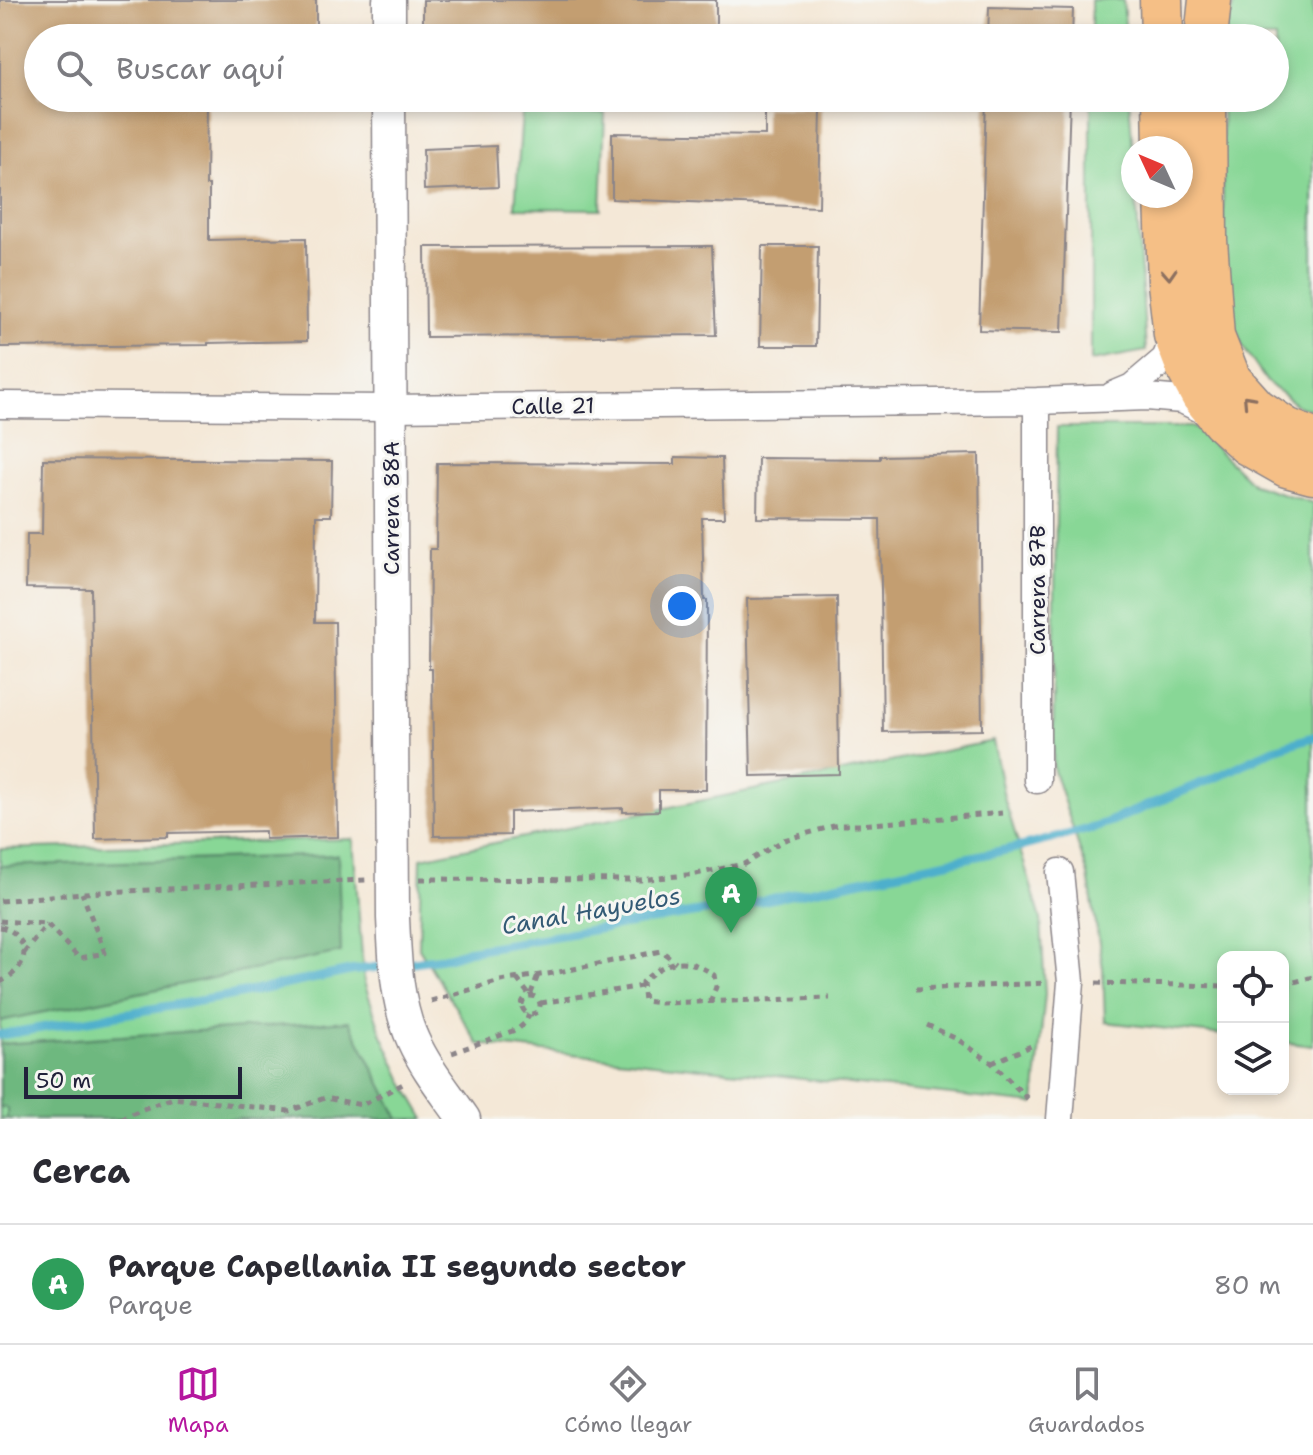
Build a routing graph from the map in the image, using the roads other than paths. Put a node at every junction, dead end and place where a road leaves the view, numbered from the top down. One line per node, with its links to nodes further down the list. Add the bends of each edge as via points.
1 (389, 0): 4 (street)
2 (1161, 0): 5 (main road)
3 (1210, 0): 6 (main road)
4 (389, 24)
5 (1162, 24)
6 (1207, 24)
7 (389, 112): 16 (street, Carrera 88A)
8 (1164, 112): 10 (main road)
9 (1205, 112): 18 (main road, one-way to 9, via 1256,409 1230,380 1213,337)
10 (1165, 136)
11 (1166, 208): 12 (main road, one-way to 12)
12 (1175, 335): 13 (street, Calle 21, via 1165,359 1150,374); 17 (main road, via 1202,395)
13 (1106, 398): 14 (street, Calle 21); 17 (street, Calle 21, via 1182,400)
14 (1037, 401): 16 (street, Calle 21); 20 (street, Carrera 87B)
15 (0, 405): 16 (street, Calle 21)
16 (391, 408): 22 (street, Carrera 88A, via 396,972 413,1039)
17 (1223, 421): 19 (main road, via 1248,444 1287,466)
18 (1313, 440)
19 (1313, 473)
20 (1037, 780)
21 (1060, 872): 23 (street, via 1071,982)
22 (464, 1119)
23 (1060, 1119)

